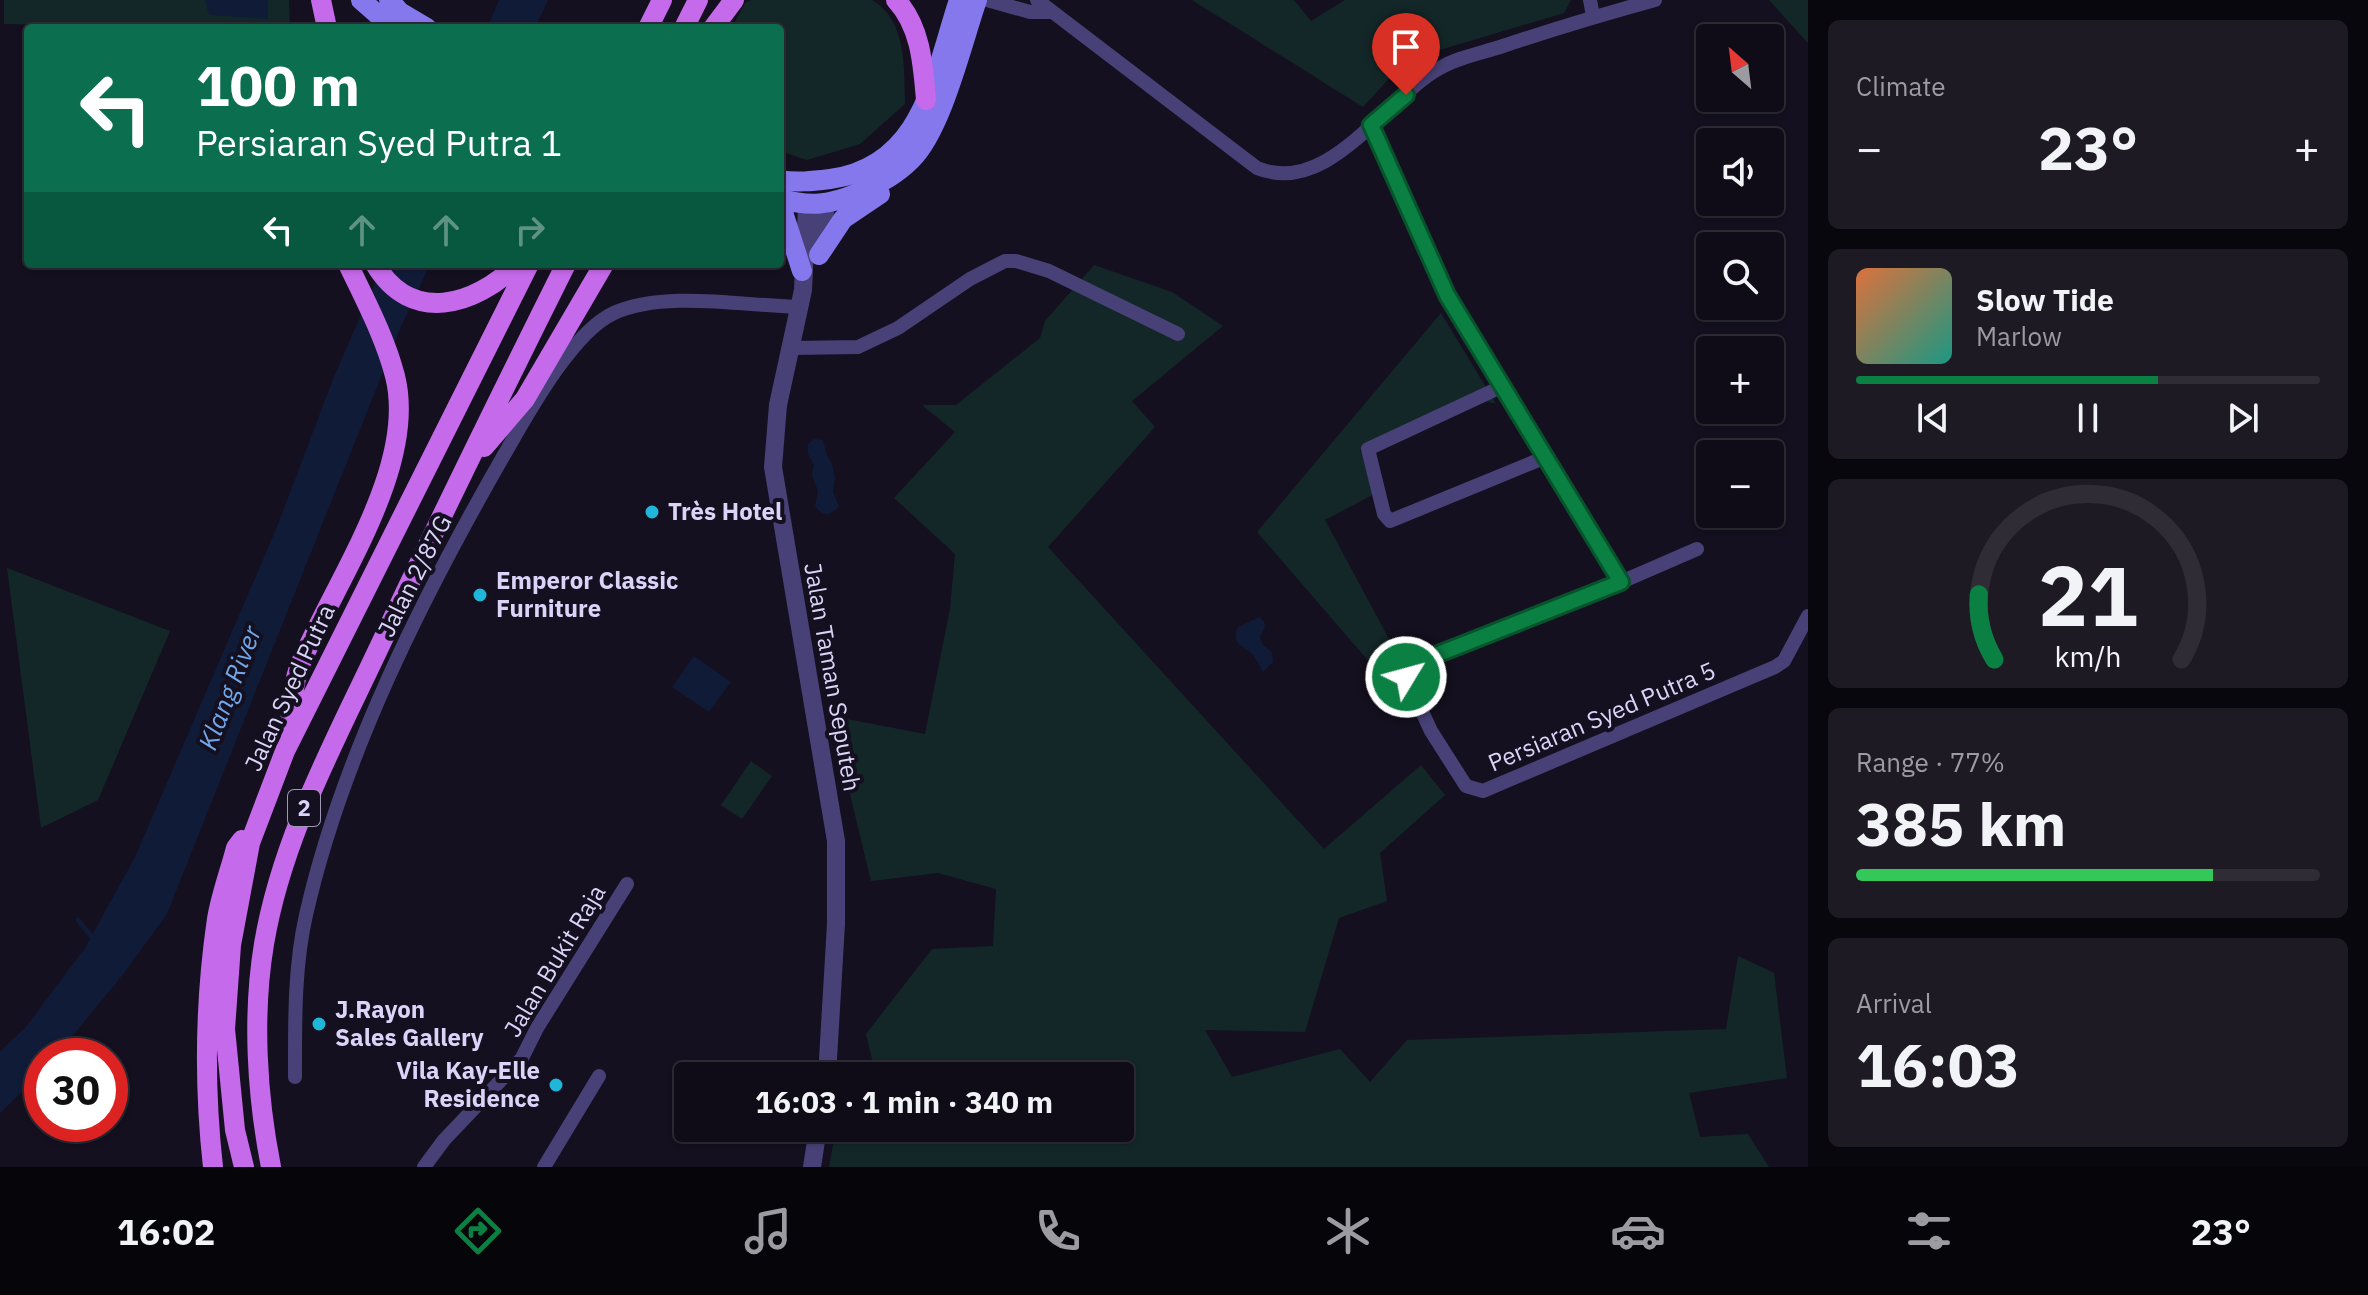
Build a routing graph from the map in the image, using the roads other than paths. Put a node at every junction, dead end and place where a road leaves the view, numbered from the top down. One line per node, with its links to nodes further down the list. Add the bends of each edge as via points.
1 (321, 0): 16 (main road)
2 (361, 0): 17 (main road)
3 (389, 0): 18 (main road)
4 (662, 0): 19 (main road)
5 (698, 0): 20 (main road)
6 (734, 0): 21 (main road)
7 (896, 0): 22 (main road, via 919,44)
8 (959, 0): 22 (main road)
9 (977, 0): 24 (main road, via 938,116)
10 (987, 0): 14 (street)
11 (1037, 0): 14 (street)
12 (1590, 0): 15 (street)
13 (1655, 0): 15 (street)
14 (1052, 12): 23 (street, via 1271,174 1312,169)
15 (1593, 16): 23 (street, via 1439,68)
16 (326, 24)
17 (388, 24)
18 (420, 24)
19 (650, 24)
20 (686, 24)
21 (716, 24)
22 (926, 100): 25 (main road, via 892,154)
23 (1371, 125): 42 (street, via 1447,295)
24 (912, 160): 28 (main road, via 871,187); 30 (main road, via 900,178 843,219)
25 (852, 176): 26 (main road); 28 (main road)
26 (784, 190)
27 (784, 192): 28 (main road)
28 (816, 200): 30 (street, Jalan Taman Seputeh); 38 (street, Jalan Taman Seputeh)
29 (784, 206): 38 (main road)
30 (819, 255): 38 (street, Jalan Taman Seputeh)
31 (350, 268): 48 (main road, via 396,378 396,438 387,482 299,669)
32 (377, 268): 33 (main road, via 401,293 422,302 454,302 479,294)
33 (513, 268)
34 (527, 268): 48 (main road, Jalan Syed Putra / 2)
35 (564, 268): 41 (main road, 2)
36 (572, 268): 41 (main road)
37 (602, 268): 44 (main road, via 525,399)
38 (801, 290): 40 (street, Jalan Taman Seputeh); 53 (street, Jalan 2/87G, via 716,301 647,302 612,313 583,338 547,384 425,599 365,734 306,916 295,988)
39 (1178, 334): 40 (street, via 1049,271 1005,261 858,347)
40 (792, 348): 51 (street, Jalan Taman Seputeh, via 778,405 773,467 836,841)
41 (523, 351): 44 (main road, 2)
42 (1503, 386): 43 (street); 43 (street, via 1368,449 1384,514 1390,521)
43 (1546, 457): 46 (street)
44 (460, 476): 59 (main road, 2, via 305,805 281,874 264,944 257,1031)
45 (1697, 549): 46 (street)
46 (1621, 582): 47 (street, Persiaran Syed Putra 5, via 1407,669 1431,731 1466,786 1483,791 1775,667 1784,661)
47 (1808, 616)
48 (285, 751): 49 (main road, Jalan Syed Putra / 2)
49 (264, 806): 54 (main road, Jalan Syed Putra / 2, via 250,843 231,945 225,1029); 56 (main road, via 236,848 217,917 208,1087)
50 (627, 884): 60 (street, Jalan Bukit Raja, via 522,1058)
51 (828, 1062)
52 (599, 1076): 61 (street)
53 (295, 1077)
54 (235, 1130): 57 (main road); 58 (main road, Jalan Syed Putra / 2)
55 (816, 1142): 62 (street)
56 (213, 1167)
57 (235, 1167)
58 (244, 1167)
59 (271, 1167)
60 (424, 1167)
61 (544, 1167)
62 (812, 1167)

